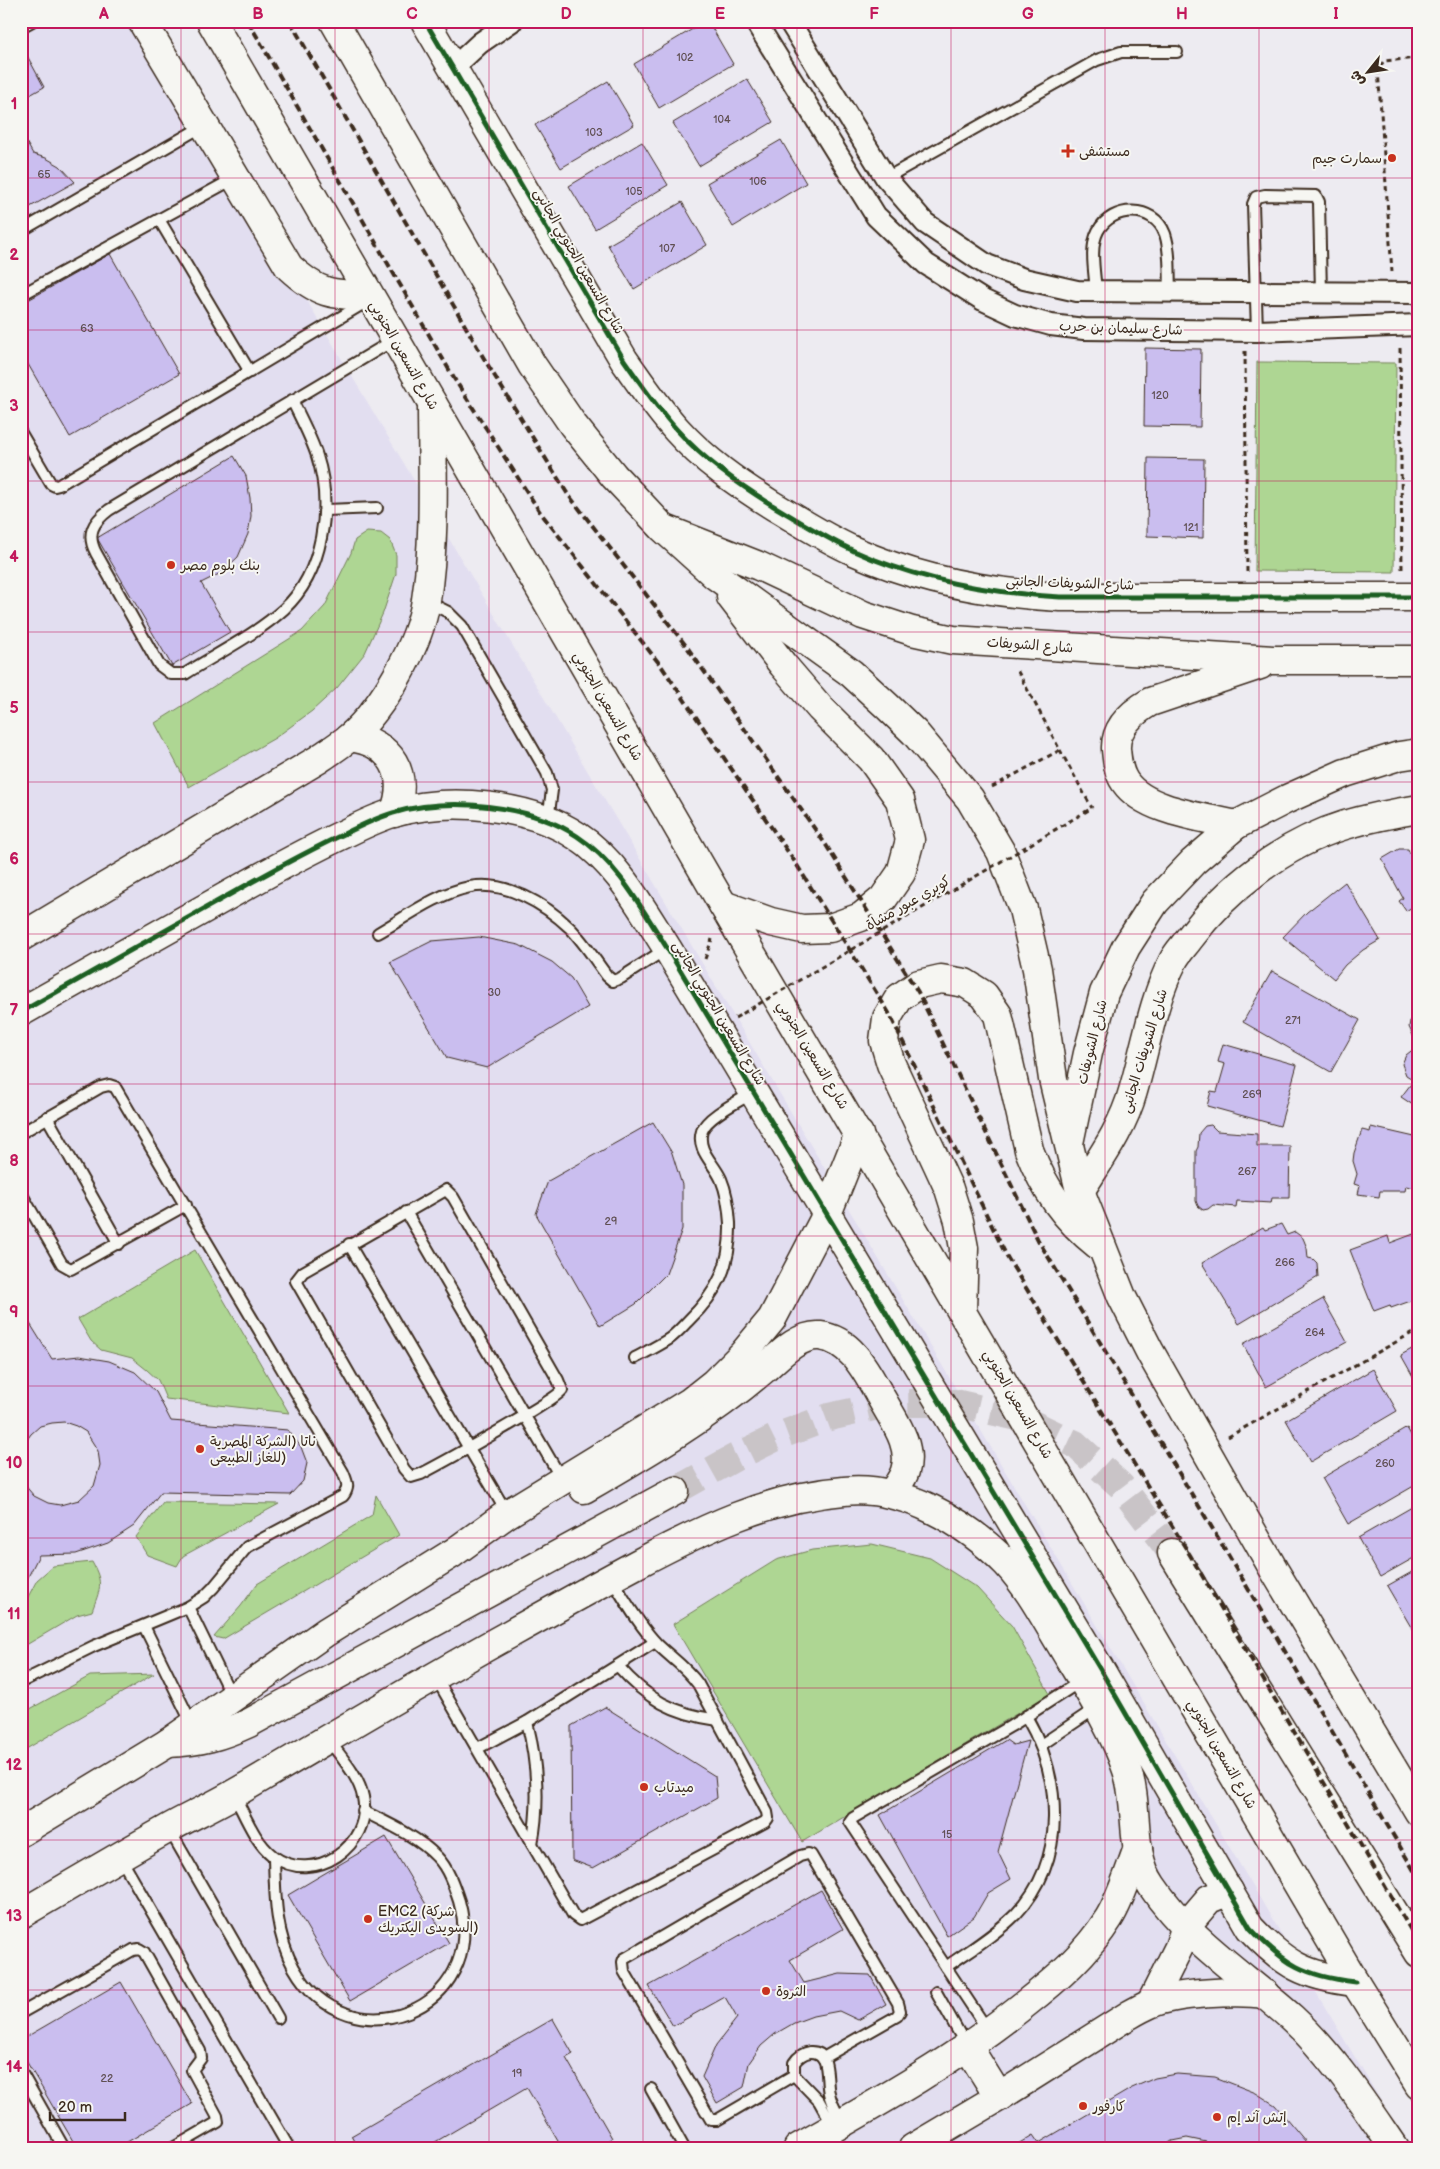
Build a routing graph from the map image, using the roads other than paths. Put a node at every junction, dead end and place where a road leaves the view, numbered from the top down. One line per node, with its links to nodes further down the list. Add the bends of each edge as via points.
1 (32, 21): 9 (lane)
2 (142, 21): 12 (main road)
3 (212, 21): 23 (main road, شارع التسعين الجنوبي)
4 (334, 21): 34 (main road, via 532,365 573,425 614,476)
5 (426, 21): 11 (main road, شارع التسعين الجنوبي الجانبى)
6 (512, 21): 11 (street, via 480,43)
7 (755, 21): 25 (street, شارع سليمان بن حرب, via 876,216 926,264 960,286 1016,315 1051,325 1084,329)
8 (789, 21): 14 (street)
9 (21, 27)
10 (1177, 52): 14 (lane, via 1121,52 1097,60)
11 (453, 68): 31 (main road, شارع التسعين الجنوبي الجانبى, via 639,383 678,431)
12 (203, 126): 13 (main road); 16 (lane)
13 (235, 178): 15 (lane); 23 (main road, via 289,267 306,282 322,291)
14 (886, 178): 17 (street, via 925,223 987,265 1063,289)
15 (160, 221): 22 (lane); 27 (lane)
16 (21, 231)
17 (1096, 292): 18 (street); 18 (lane, via 1094,247 1097,233 1111,217 1130,211 1144,213 1156,221 1164,233 1168,246)
18 (1170, 292): 19 (street)
19 (1256, 292): 20 (street); 20 (lane, via 1253,200 1260,195 1313,195 1319,202); 25 (lane)
20 (1321, 292): 21 (street)
21 (1419, 292)
22 (21, 295)
23 (370, 297): 26 (main road, شارع التسعين الجنوبي); 27 (lane)
24 (1410, 325): 25 (street, شارع سليمان بن حرب)
25 (1250, 331)
26 (395, 339): 28 (lane); 29 (main road, شارع التسعين الجنوبي)
27 (250, 372): 30 (lane, via 59,485 51,484)
28 (292, 400): 33 (lane, via 317,454); 33 (lane, via 109,510 93,526 92,546 159,664 164,670 185,674 266,624 286,607 313,564)
29 (432, 403): 37 (main road, via 432,518); 46 (main road, شارع التسعين الجنوبي)
30 (21, 433)
31 (743, 487): 36 (main road, شارع الشويفات الجانبى, via 854,552 976,589 1060,597)
32 (377, 508): 33 (lane)
33 (326, 510)
34 (663, 528): 35 (main road); 38 (main road, شارع الشويفات, via 759,566 863,615 912,632 953,640)
35 (716, 576): 46 (main road, via 783,665 871,759 900,800 910,840 901,873 883,899 861,917 830,928 802,929); 55 (main road, via 851,673 915,733 970,799 1001,852 1023,909 1037,969 1053,1078)
36 (1410, 598)
37 (426, 601): 40 (main road, via 398,674); 44 (lane, via 448,612 462,626 547,773 552,790)
38 (1272, 660): 39 (main road, شارع الشويفات); 45 (main road, via 1150,702 1134,712 1122,726 1116,744 1117,763 1124,781 1137,795 1171,809)
39 (1419, 660)
40 (350, 737): 43 (main road, via 375,743 394,762 400,788); 47 (main road)
41 (1419, 753): 45 (main road, شارع الشويفات, via 1345,773)
42 (1419, 808): 56 (main road, شارع الشويفات الجانبى, via 1344,825 1293,847 1247,878 1207,915 1174,960 1151,1016 1124,1118)
43 (394, 813): 44 (main road, شارع التسعين الجنوبي الجانبى, via 427,806 470,805 496,807); 50 (main road, شارع التسعين الجنوبي الجانبى, via 368,822 289,862)
44 (547, 821): 49 (main road, شارع التسعين الجنوبي الجانبى, via 577,835 597,851 635,897)
45 (1236, 825): 55 (main road, شارع الشويفات, via 1193,862 1155,902 1126,947 1104,993)
46 (723, 905): 54 (main road, شارع التسعين الجنوبي)
47 (25, 933)
48 (378, 933): 49 (lane, via 444,896 471,887 498,886 522,894 569,927 613,981)
49 (667, 948): 51 (main road, شارع التسعين الجنوبي الجانبى)
50 (21, 1012)
51 (753, 1092): 60 (main road, شارع التسعين الجنوبي الجانبى); 65 (lane, via 708,1120 700,1138 702,1148 721,1178 729,1204 727,1262 718,1285 670,1339)
52 (47, 1117): 53 (lane); 58 (lane, via 101,1087 115,1087); 61 (lane)
53 (21, 1133)
54 (860, 1134): 60 (main road); 64 (main road, شارع التسعين الجنوبي)
55 (1069, 1143): 56 (main road)
56 (1080, 1191): 63 (main road)
57 (21, 1193): 61 (lane, via 67,1268 77,1267)
58 (186, 1205): 61 (lane); 75 (lane, via 348,1485 343,1496 247,1547 213,1588)
59 (406, 1212): 62 (lane); 66 (lane); 66 (lane, via 446,1190 457,1206 561,1386 560,1393)
60 (826, 1214): 68 (main road, via 772,1319 743,1354 690,1402); 80 (main road, شارع التسعين الجنوبي الجانبى)
61 (119, 1244)
62 (349, 1244): 67 (lane); 67 (lane, via 302,1272 296,1281 404,1470 416,1477)
63 (1101, 1247): 64 (main road, via 1057,1205 1037,1169 1029,1150 998,1015 984,996 965,982 941,978 919,984 895,1004 887,1018 884,1041 891,1064 949,1189 959,1221 964,1248); 93 (main road, via 1146,1344 1274,1570)
64 (962, 1310): 106 (main road, شارع التسعين الجنوبي)
65 (635, 1358)
66 (524, 1415): 67 (lane); 68 (lane)
67 (469, 1447): 71 (lane)
68 (563, 1480): 71 (main road)
69 (675, 1491): 89 (main road, via 249,1723 221,1736)
70 (892, 1494): 72 (main road, via 906,1470 907,1452 901,1432 858,1360 837,1340 818,1336 804,1339 787,1350 719,1406 656,1447 515,1530); 74 (main road, via 849,1490 799,1497 750,1510 694,1534); 80 (main road, via 952,1521 982,1541 1008,1566)
71 (508, 1514): 72 (main road)
72 (453, 1553): 82 (main road, via 326,1632)
73 (1172, 1553): 104 (main road)
74 (611, 1578): 77 (lane); 79 (main road)
75 (188, 1607): 76 (lane); 82 (lane)
76 (144, 1626): 81 (lane, via 94,1646); 87 (lane)
77 (655, 1642): 78 (lane); 85 (lane, via 692,1676)
78 (618, 1666): 85 (lane, via 633,1683 672,1710); 86 (lane)
79 (434, 1675): 88 (main road); 91 (lane)
80 (1091, 1675): 83 (main road); 84 (lane); 101 (main road)
81 (21, 1682)
82 (233, 1698): 87 (main road)
83 (1096, 1707): 90 (lane); 98 (main road, via 1127,1768)
84 (1026, 1716): 90 (lane); 105 (lane, via 850,1822)
85 (718, 1720): 97 (lane, via 767,1812 765,1822 580,1920 573,1915)
86 (527, 1722): 91 (lane); 97 (lane, via 537,1786 536,1827)
87 (193, 1726): 89 (main road)
88 (328, 1738): 92 (main road); 94 (lane, via 360,1787)
89 (168, 1743): 96 (main road)
90 (1041, 1745): 105 (lane, via 1052,1787 1055,1827 1048,1862 1031,1896 1015,1914)
91 (478, 1748): 97 (lane)
92 (234, 1794): 95 (main road); 100 (lane, via 254,1834)
93 (1416, 1802)
94 (364, 1811): 100 (lane, via 360,1830 350,1846 336,1858 318,1865 299,1866); 100 (lane, via 414,1837 439,1858 454,1884 462,1912 464,1941 456,1968 440,1992 417,2009 391,2018 362,2018 335,2009 312,1991 294,1968 282,1939 276,1906)
95 (169, 1828): 99 (main road); 111 (lane)
96 (21, 1832)
97 (532, 1844)
98 (1138, 1848): 103 (main road, via 1142,1868 1152,1886); 112 (main road, via 1109,1917 1086,1949 1058,1978)
99 (120, 1856): 102 (main road); 122 (lane)
100 (274, 1857)
101 (1229, 1891): 103 (main road, via 1209,1899); 106 (main road, via 1250,1928 1271,1951 1296,1968 1325,1978)
102 (21, 1914)
103 (1186, 1926): 108 (main road, via 1204,1945); 109 (main road)
104 (1419, 1953)
105 (946, 1967): 112 (lane)
106 (1355, 1982): 116 (main road, شارع التسعين الجنوبي)
107 (936, 1992): 112 (lane)
108 (1265, 1994): 109 (main road, via 1223,1992); 126 (main road, via 1321,2047)
109 (1151, 2003): 118 (main road)
110 (21, 2013): 121 (lane, via 133,1950 144,1952 200,2051 201,2058 192,2070 218,2122)
111 (278, 2018)
112 (979, 2040): 118 (main road); 119 (main road)
113 (823, 2058): 115 (lane, via 813,2052 802,2054 794,2063); 115 (lane, via 897,2016 900,2011 811,1855 800,1856 624,1959 624,1971 711,2120 717,2120); 119 (lane)
114 (21, 2072): 120 (lane)
115 (794, 2075): 119 (lane)
116 (1419, 2085)
117 (651, 2089): 123 (lane)
118 (999, 2097): 125 (main road)
119 (838, 2126): 124 (main road)
120 (64, 2148)
121 (173, 2148)
122 (290, 2148)
123 (684, 2148)
124 (798, 2148)
125 (913, 2148)
126 (1394, 2148)

